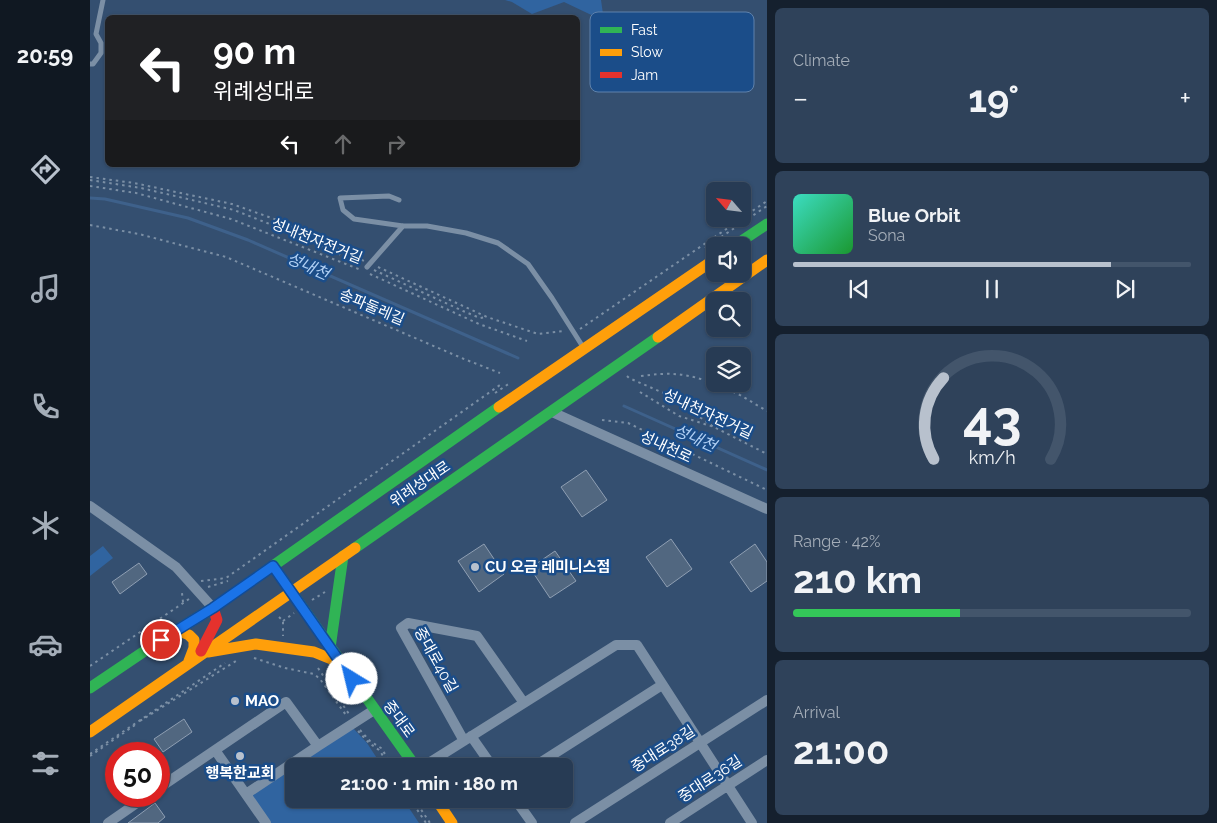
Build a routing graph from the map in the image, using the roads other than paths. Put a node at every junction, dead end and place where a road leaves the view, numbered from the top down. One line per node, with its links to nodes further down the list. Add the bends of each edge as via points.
1 (103, 0): 2 (lane, via 96,34 101,53)
2 (90, 64)
3 (399, 200): 5 (lane, via 389,196 340,198 342,210 354,219)
4 (767, 224): 6 (main road)
5 (403, 226): 8 (lane); 10 (lane, via 427,226 498,243 528,264)
6 (748, 237)
7 (767, 260): 11 (main road, 위례성대로)
8 (368, 265)
9 (706, 265): 10 (main road, 위례성대로)
10 (584, 348): 15 (main road, 위례성대로)
11 (552, 412): 13 (street, 성내천로); 14 (main road, 위례성대로)
12 (90, 506): 17 (street, via 176,567)
13 (767, 509)
14 (343, 556): 16 (main road, 위례성대로); 19 (main road)
15 (273, 566): 16 (main road, 중대로); 17 (main road, 위례성대로)
16 (290, 591): 19 (main road, 중대로); 20 (main road, 위례성대로)
17 (213, 608): 18 (main road, 위례성대로); 20 (main road, via 217,620)
18 (176, 630): 21 (main road, via 195,640); 24 (main road, 위례성대로)
19 (330, 648): 22 (main road, 중대로)
20 (201, 654): 21 (main road, 위례성대로); 22 (main road, via 256,644 314,652)
21 (188, 663): 28 (main road, 위례성대로)
22 (341, 663): 27 (main road, 중대로)
23 (662, 685): 26 (street, via 637,645 616,645); 30 (street); 36 (street)
24 (90, 688)
25 (767, 700): 30 (street, 중대로38길)
26 (524, 703): 29 (street); 29 (street, 중대로40길, via 477,636 408,624 401,628)
27 (374, 710): 31 (street); 33 (main road, 중대로)
28 (90, 732)
29 (468, 739): 34 (street); 35 (street)
30 (699, 743): 39 (street); 49 (street, 중대로38길)
31 (318, 746): 32 (street, via 286,702); 40 (street)
32 (214, 750): 38 (street); 40 (street)
33 (409, 758)
34 (437, 758)
35 (485, 758)
36 (548, 758)
37 (767, 760): 39 (street, 중대로36길)
38 (170, 780)
39 (727, 786): 44 (street, 중대로36길); 50 (street)
40 (246, 794): 46 (street)
41 (131, 807): 45 (street)
42 (442, 808): 47 (main road)
43 (521, 808): 48 (street)
44 (673, 822)
45 (108, 823)
46 (266, 823)
47 (452, 823)
48 (532, 823)
49 (575, 823)
50 (752, 823)

